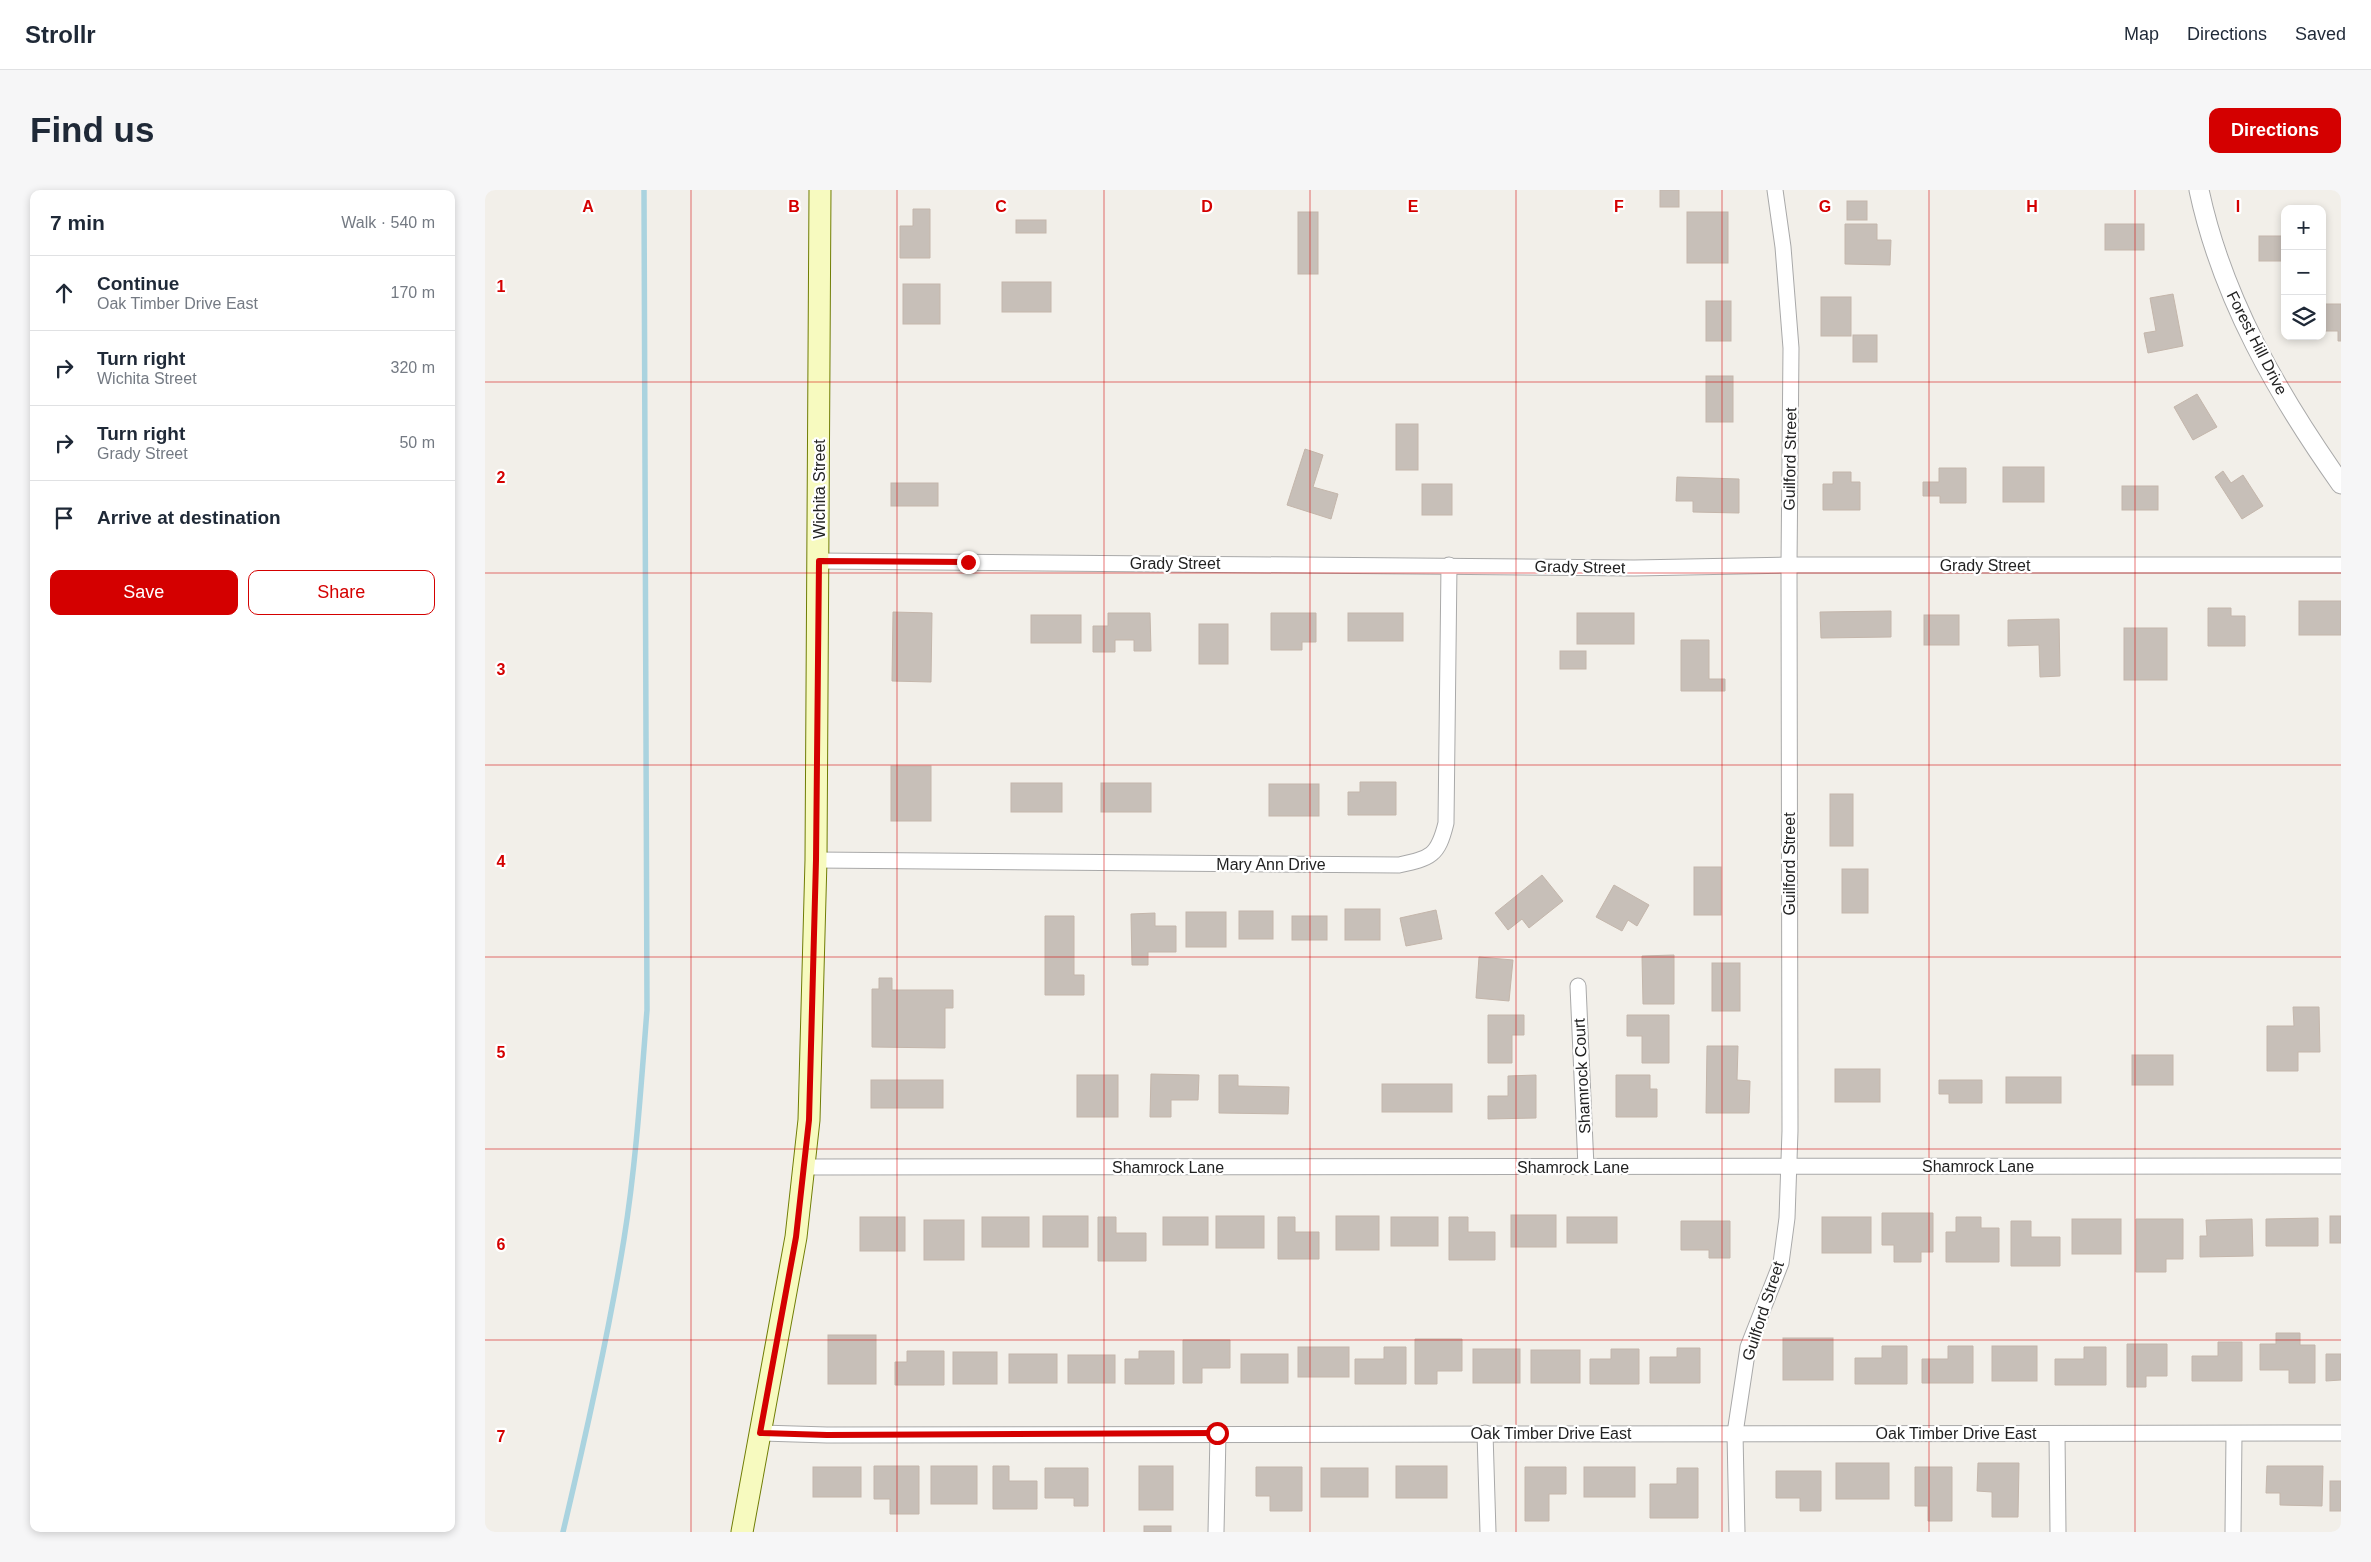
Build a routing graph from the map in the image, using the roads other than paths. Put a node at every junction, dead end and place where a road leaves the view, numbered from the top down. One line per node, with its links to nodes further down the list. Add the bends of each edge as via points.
1 (821, 190): 5 (main road, Wichita Street)
2 (1775, 190): 7 (street, Guilford Street, via 1791,348)
3 (2199, 190): 4 (street, Forest Hill Drive, via 2221,268 2255,346 2286,401)
4 (2341, 484)
5 (819, 561): 6 (street, Grady Street); 9 (main road, Wichita Street)
6 (1449, 565): 7 (street, Grady Street, via 1634,568); 9 (street, Mary Ann Drive, via 1446,823 1441,845 1424,859 1399,864)
7 (1789, 565): 8 (street, Grady Street); 12 (street, Guilford Street)
8 (2341, 565)
9 (816, 860): 14 (main road, Wichita Street, via 809,1120)
10 (1578, 986): 11 (street, Shamrock Court)
11 (1586, 1166): 12 (street, Shamrock Lane); 14 (street, Shamrock Lane)
12 (1789, 1166): 13 (street, Shamrock Lane); 18 (street, Guilford Street, via 1781,1263 1748,1348)
13 (2341, 1166)
14 (804, 1167): 15 (main road, Wichita Street, via 796,1237)
15 (760, 1433): 16 (street, Oak Timber Drive East); 22 (main road, Wichita Street)
16 (1217, 1433): 17 (street, Oak Timber Drive East); 23 (street)
17 (1485, 1433): 18 (street, Oak Timber Drive East); 24 (street)
18 (1735, 1433): 20 (street, Oak Timber Drive East); 25 (street, Guilford Street)
19 (2341, 1433): 21 (street, Oak Timber Drive East)
20 (2057, 1434): 21 (street, Oak Timber Drive East); 26 (street)
21 (2234, 1434): 27 (street)
22 (742, 1532)
23 (1216, 1532)
24 (1488, 1532)
25 (1737, 1532)
26 (2058, 1532)
27 (2233, 1532)

